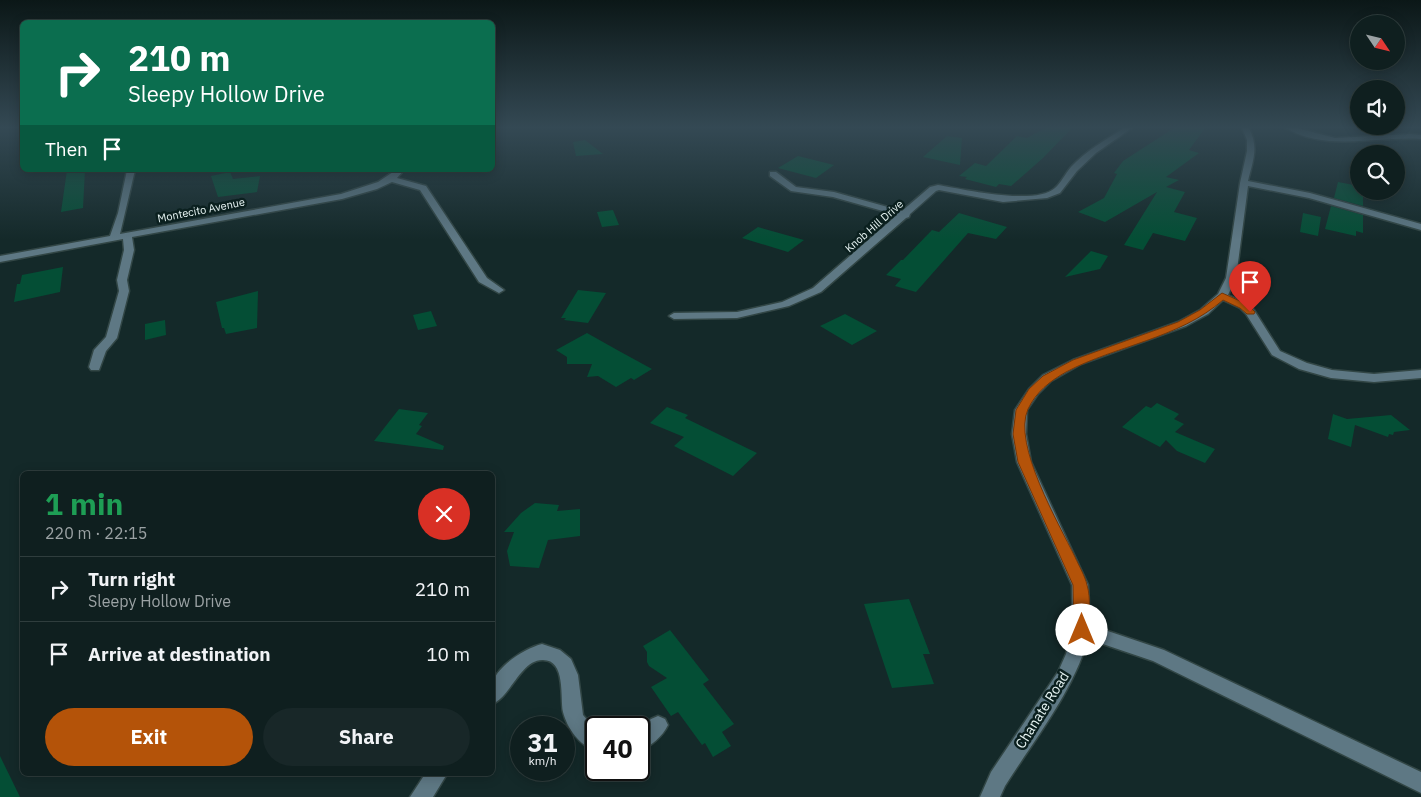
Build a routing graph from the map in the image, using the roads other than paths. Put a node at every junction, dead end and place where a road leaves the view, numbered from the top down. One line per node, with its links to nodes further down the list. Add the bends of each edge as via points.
1 (1078, 165): 8 (street, Knob Hill Drive, via 1057,191 1044,196 1003,199 938,187)
2 (1248, 165): 7 (street, Chanate Road)
3 (131, 172): 11 (street)
4 (398, 172): 6 (street, Montecito Avenue)
5 (773, 174): 8 (street, via 794,189)
6 (390, 179): 10 (street, Montecito Avenue, via 342,196); 13 (street, via 423,188 483,280)
7 (1244, 183): 9 (street, via 1318,198); 14 (street, Chanate Road, via 1231,278)
8 (906, 214): 15 (street, Knob Hill Drive, via 817,290 785,304 737,315)
9 (1421, 227)
10 (127, 236): 11 (street, Montecito Avenue); 16 (street, via 129,250 122,280 124,291 110,338 100,350)
11 (114, 238): 12 (street, Montecito Avenue)
12 (0, 260)
13 (499, 290)
14 (1222, 296): 17 (street, via 1250,312 1276,353 1303,366 1331,374 1374,378); 18 (street, Chanate Road, via 1204,312 1182,324 1077,362 1047,378 1022,410 1019,434 1024,462 1080,585)
15 (674, 316)
16 (95, 367)
17 (1421, 374)
18 (1082, 630): 24 (street, via 1158,656); 26 (street, Chanate Road, via 1064,678 998,779)
19 (495, 692): 21 (street, via 521,662 538,651 547,652 557,657 568,671 574,715)
20 (658, 726): 22 (street)
21 (585, 732)
22 (650, 733)
23 (436, 776): 25 (street)
24 (1421, 783)
25 (420, 797)
26 (990, 797)

